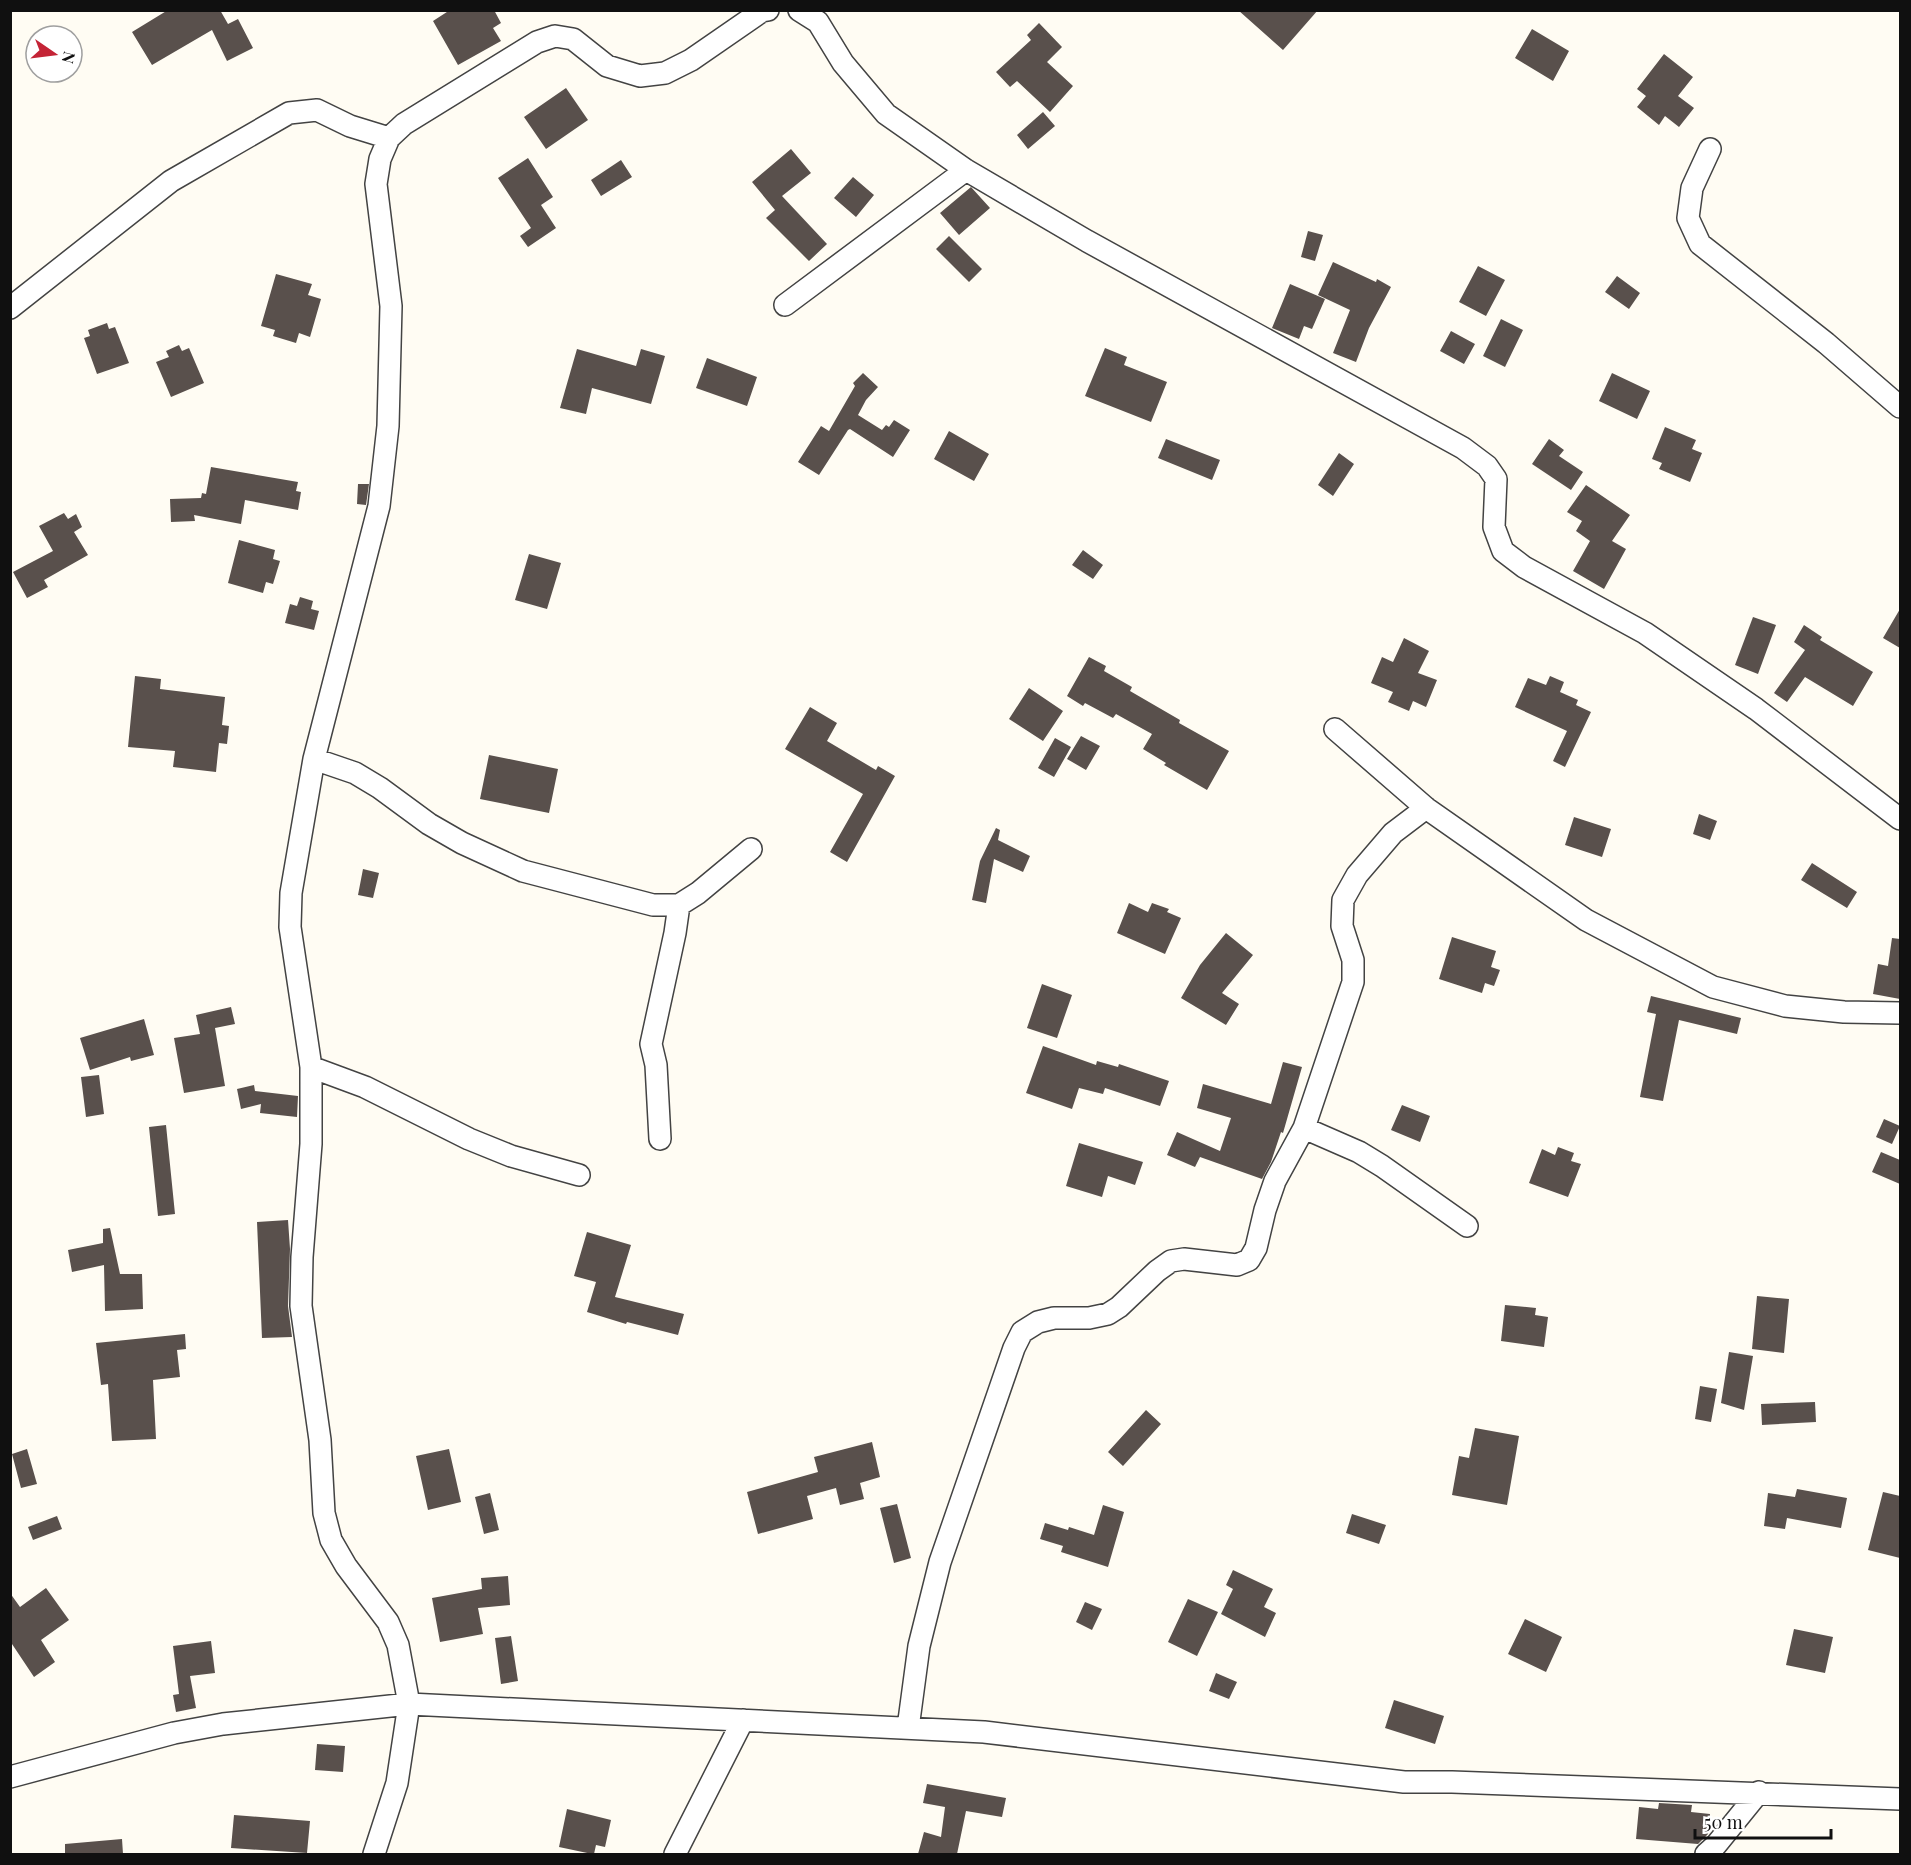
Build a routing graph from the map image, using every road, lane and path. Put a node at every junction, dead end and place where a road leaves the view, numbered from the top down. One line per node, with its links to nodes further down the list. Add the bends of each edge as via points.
1 (768, 10): 3 (street, via 665,73 640,76 608,66 573,39 555,36 537,42 404,124)
2 (799, 10): 5 (street, via 818,22 843,63 886,114)
3 (389, 138): 7 (street, via 317,110 289,112 171,181); 10 (street, via 376,184 391,306 388,426 379,506)
4 (1710, 149): 8 (street, via 1692,188 1688,218 1700,243)
5 (966, 170): 6 (street); 12 (street, via 1463,448 1487,466 1496,479 1494,526 1503,550 1524,567 1645,633 1756,709)
6 (785, 304)
7 (10, 308)
8 (1900, 407)
9 (1335, 729): 11 (street)
10 (314, 759): 14 (street, via 355,773 429,824 523,871 653,905); 16 (street, via 291,893 290,927)
11 (1426, 808): 15 (street, via 1586,920 1713,987 1785,1006); 17 (street, via 1393,833 1357,875 1343,900 1342,926 1353,960 1353,982)
12 (1900, 819)
13 (751, 849): 14 (street)
14 (679, 904): 18 (street, via 651,1044)
15 (1900, 1013)
16 (311, 1067): 19 (street, via 365,1087 511,1156); 21 (street, via 311,1144 301,1306 320,1440 324,1514 331,1540 346,1566 388,1622 398,1645)
17 (1304, 1128): 20 (street, via 1359,1152); 23 (street, via 1275,1181 1249,1260 1237,1265 1171,1261 1108,1314 1054,1318 1022,1332 940,1562 919,1646)
18 (660, 1139)
19 (579, 1175)
20 (1467, 1226)
21 (409, 1704): 22 (street); 24 (street, via 194,1729); 27 (street, via 397,1783)
22 (743, 1720): 23 (street); 28 (street)
23 (908, 1728): 25 (street, via 984,1732 1404,1782)
24 (10, 1777)
25 (1759, 1792): 26 (street); 29 (street)
26 (1900, 1798)
27 (374, 1854)
28 (675, 1854)
29 (1706, 1854)

